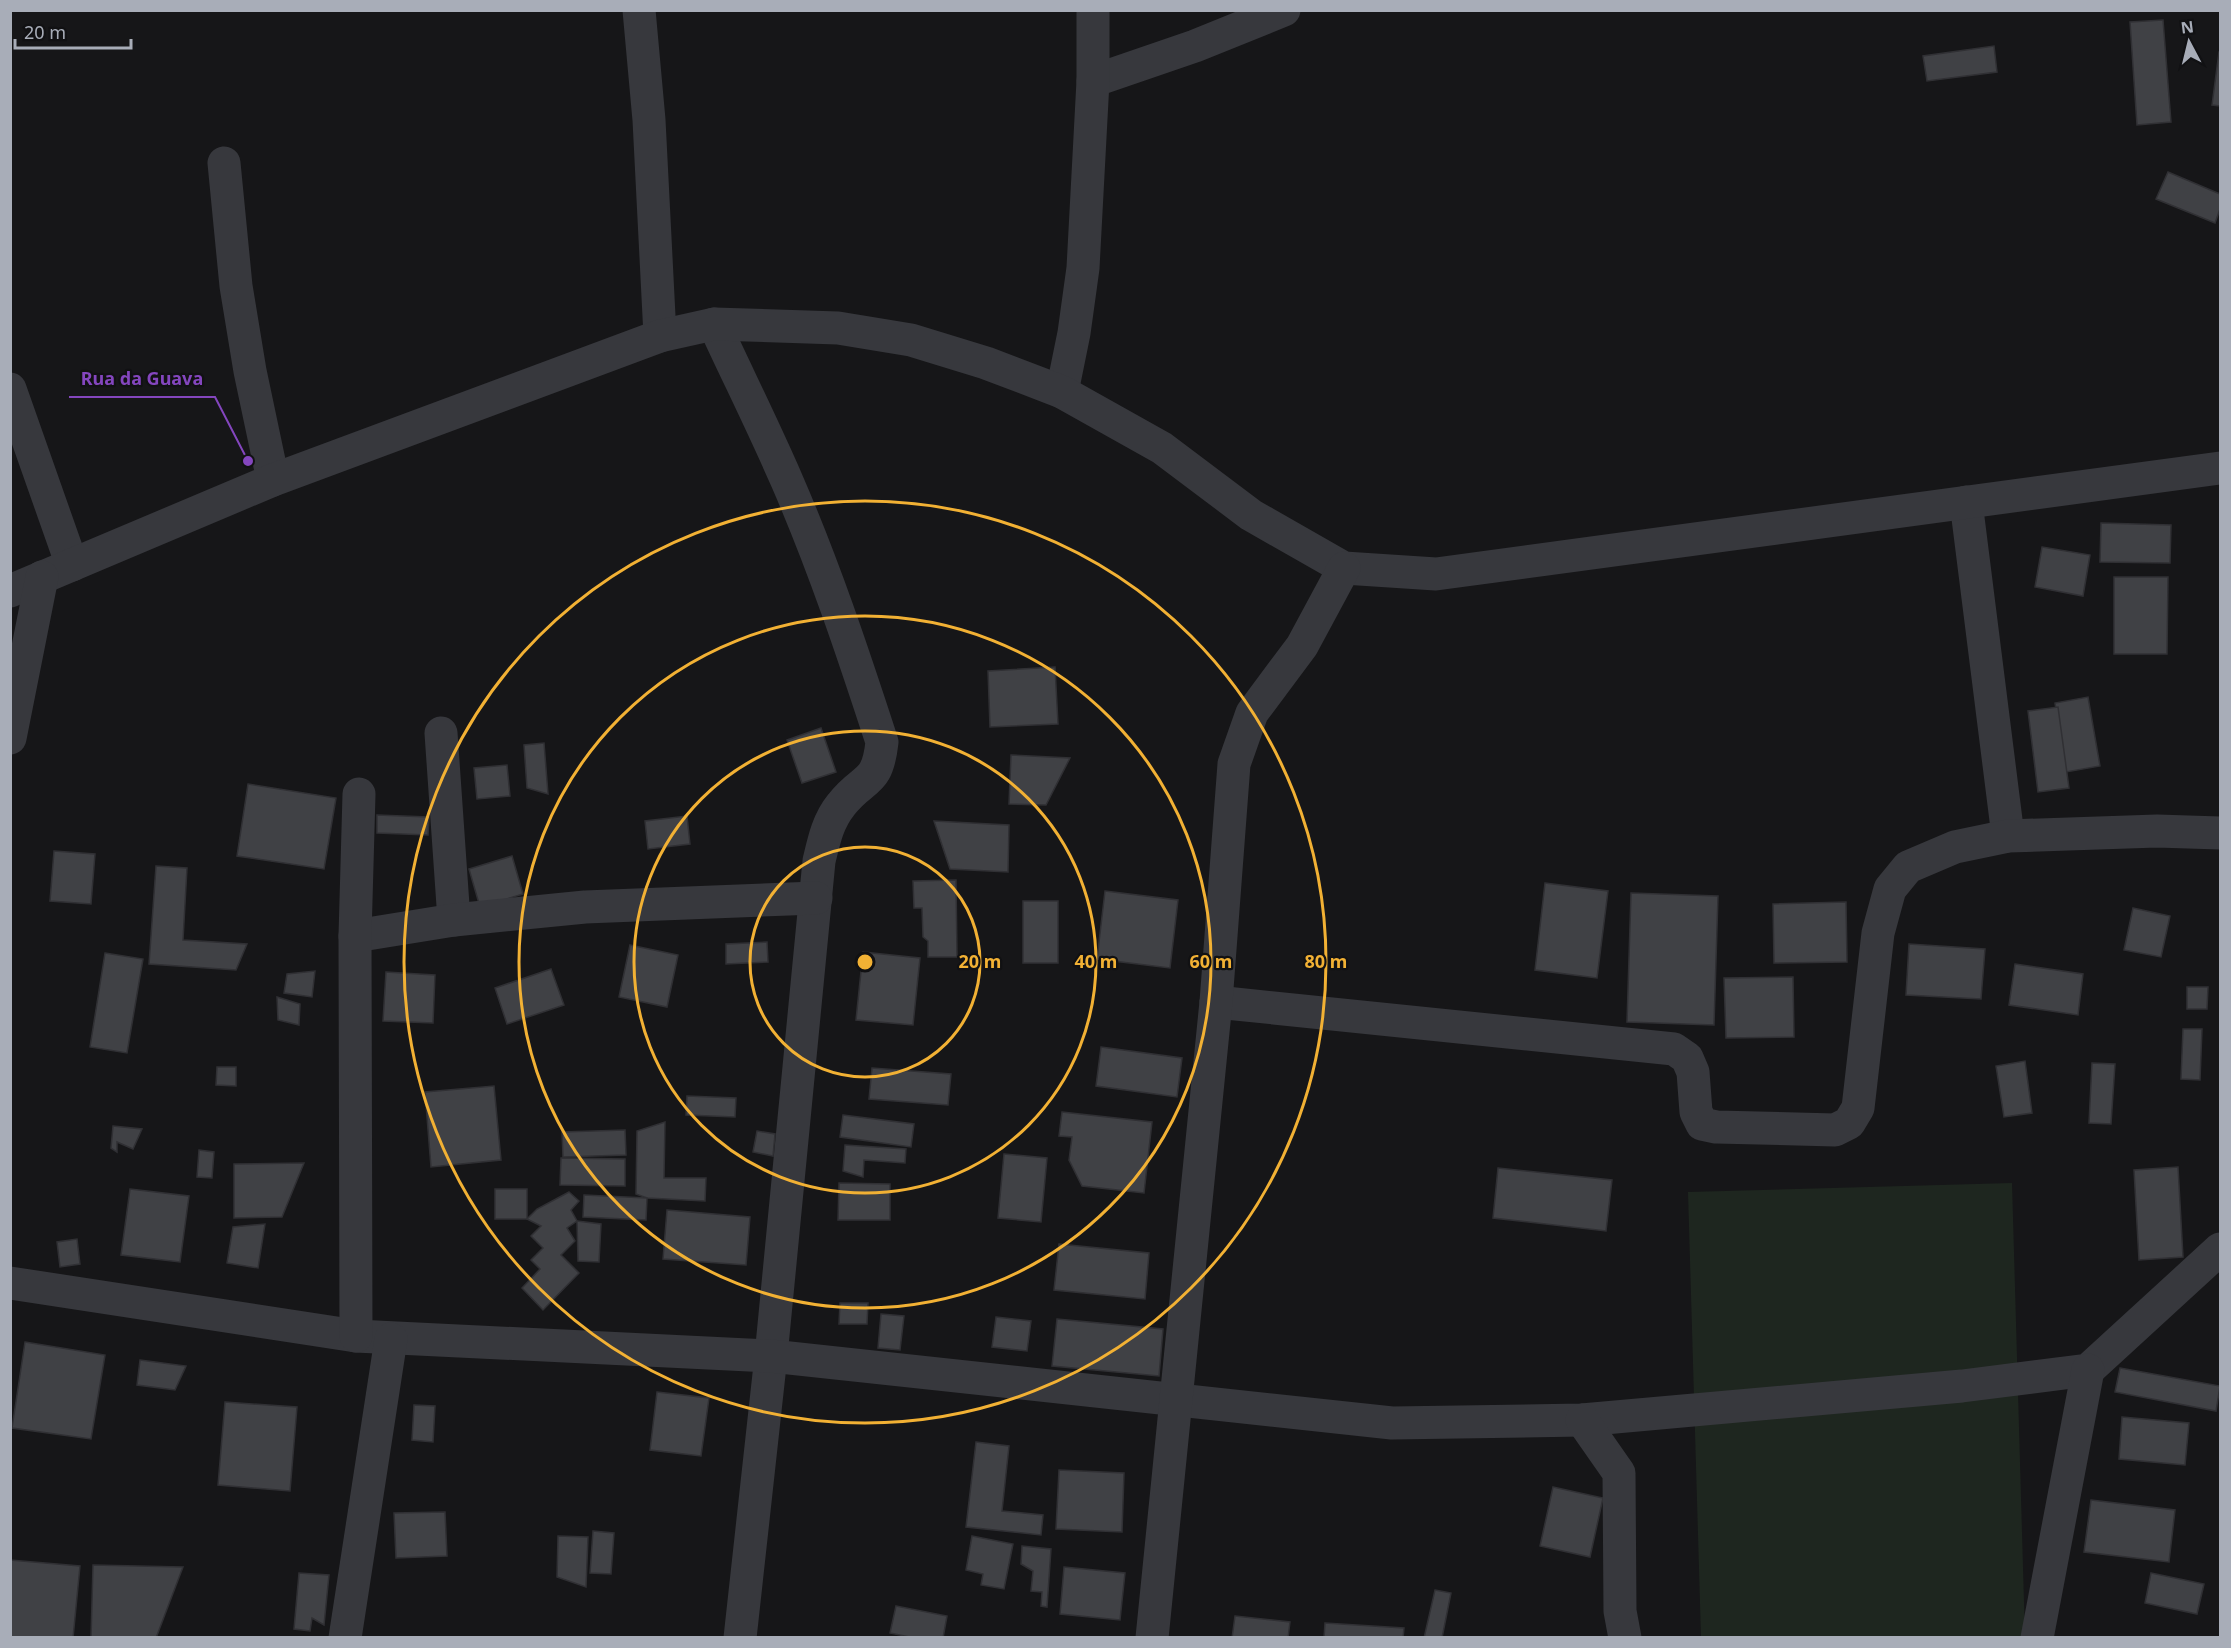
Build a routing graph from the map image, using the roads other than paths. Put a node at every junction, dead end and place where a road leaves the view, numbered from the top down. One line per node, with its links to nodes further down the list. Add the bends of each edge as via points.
1 (639, 10): 7 (street)
2 (1094, 10): 4 (street)
3 (1284, 10): 4 (street)
4 (1093, 81): 9 (street, via 1083,268)
5 (224, 163): 11 (street, via 236,286)
6 (714, 324): 7 (street); 9 (street, via 838,328 911,340); 21 (street, via 813,545 882,741 880,761 872,777 841,804 827,827)
7 (660, 336): 11 (street)
8 (10, 389): 14 (street)
9 (1062, 392): 13 (street, via 1162,448 1251,515)
10 (2220, 468): 12 (street)
11 (273, 480): 14 (street)
12 (1966, 502): 13 (street, via 1436,574); 20 (street)
13 (1344, 568): 24 (street, via 1302,646 1252,713 1234,764)
14 (57, 571): 15 (street); 17 (street)
15 (10, 591)
16 (441, 733): 22 (street)
17 (10, 738)
18 (359, 794): 23 (street)
19 (2220, 833): 20 (street)
20 (2008, 836): 24 (street, via 1954,847 1908,867 1890,889 1878,933 1858,1108 1849,1123 1835,1130 1702,1124 1696,1112 1688,1058 1674,1048)
21 (816, 898): 22 (street, via 585,907); 29 (street)
22 (454, 920): 23 (street)
23 (355, 936): 27 (street)
24 (1216, 1002): 31 (street)
25 (2220, 1249): 30 (street)
26 (10, 1283): 27 (street)
27 (356, 1336): 28 (street)
28 (392, 1339): 29 (street); 33 (street)
29 (771, 1356): 31 (street); 34 (street)
30 (2088, 1370): 32 (street, via 1962,1386); 37 (street)
31 (1177, 1400): 32 (street, via 1392,1423); 35 (street)
32 (1582, 1420): 36 (street, via 1619,1473 1620,1611)
33 (345, 1638)
34 (740, 1638)
35 (1152, 1638)
36 (1625, 1638)
37 (2037, 1638)

